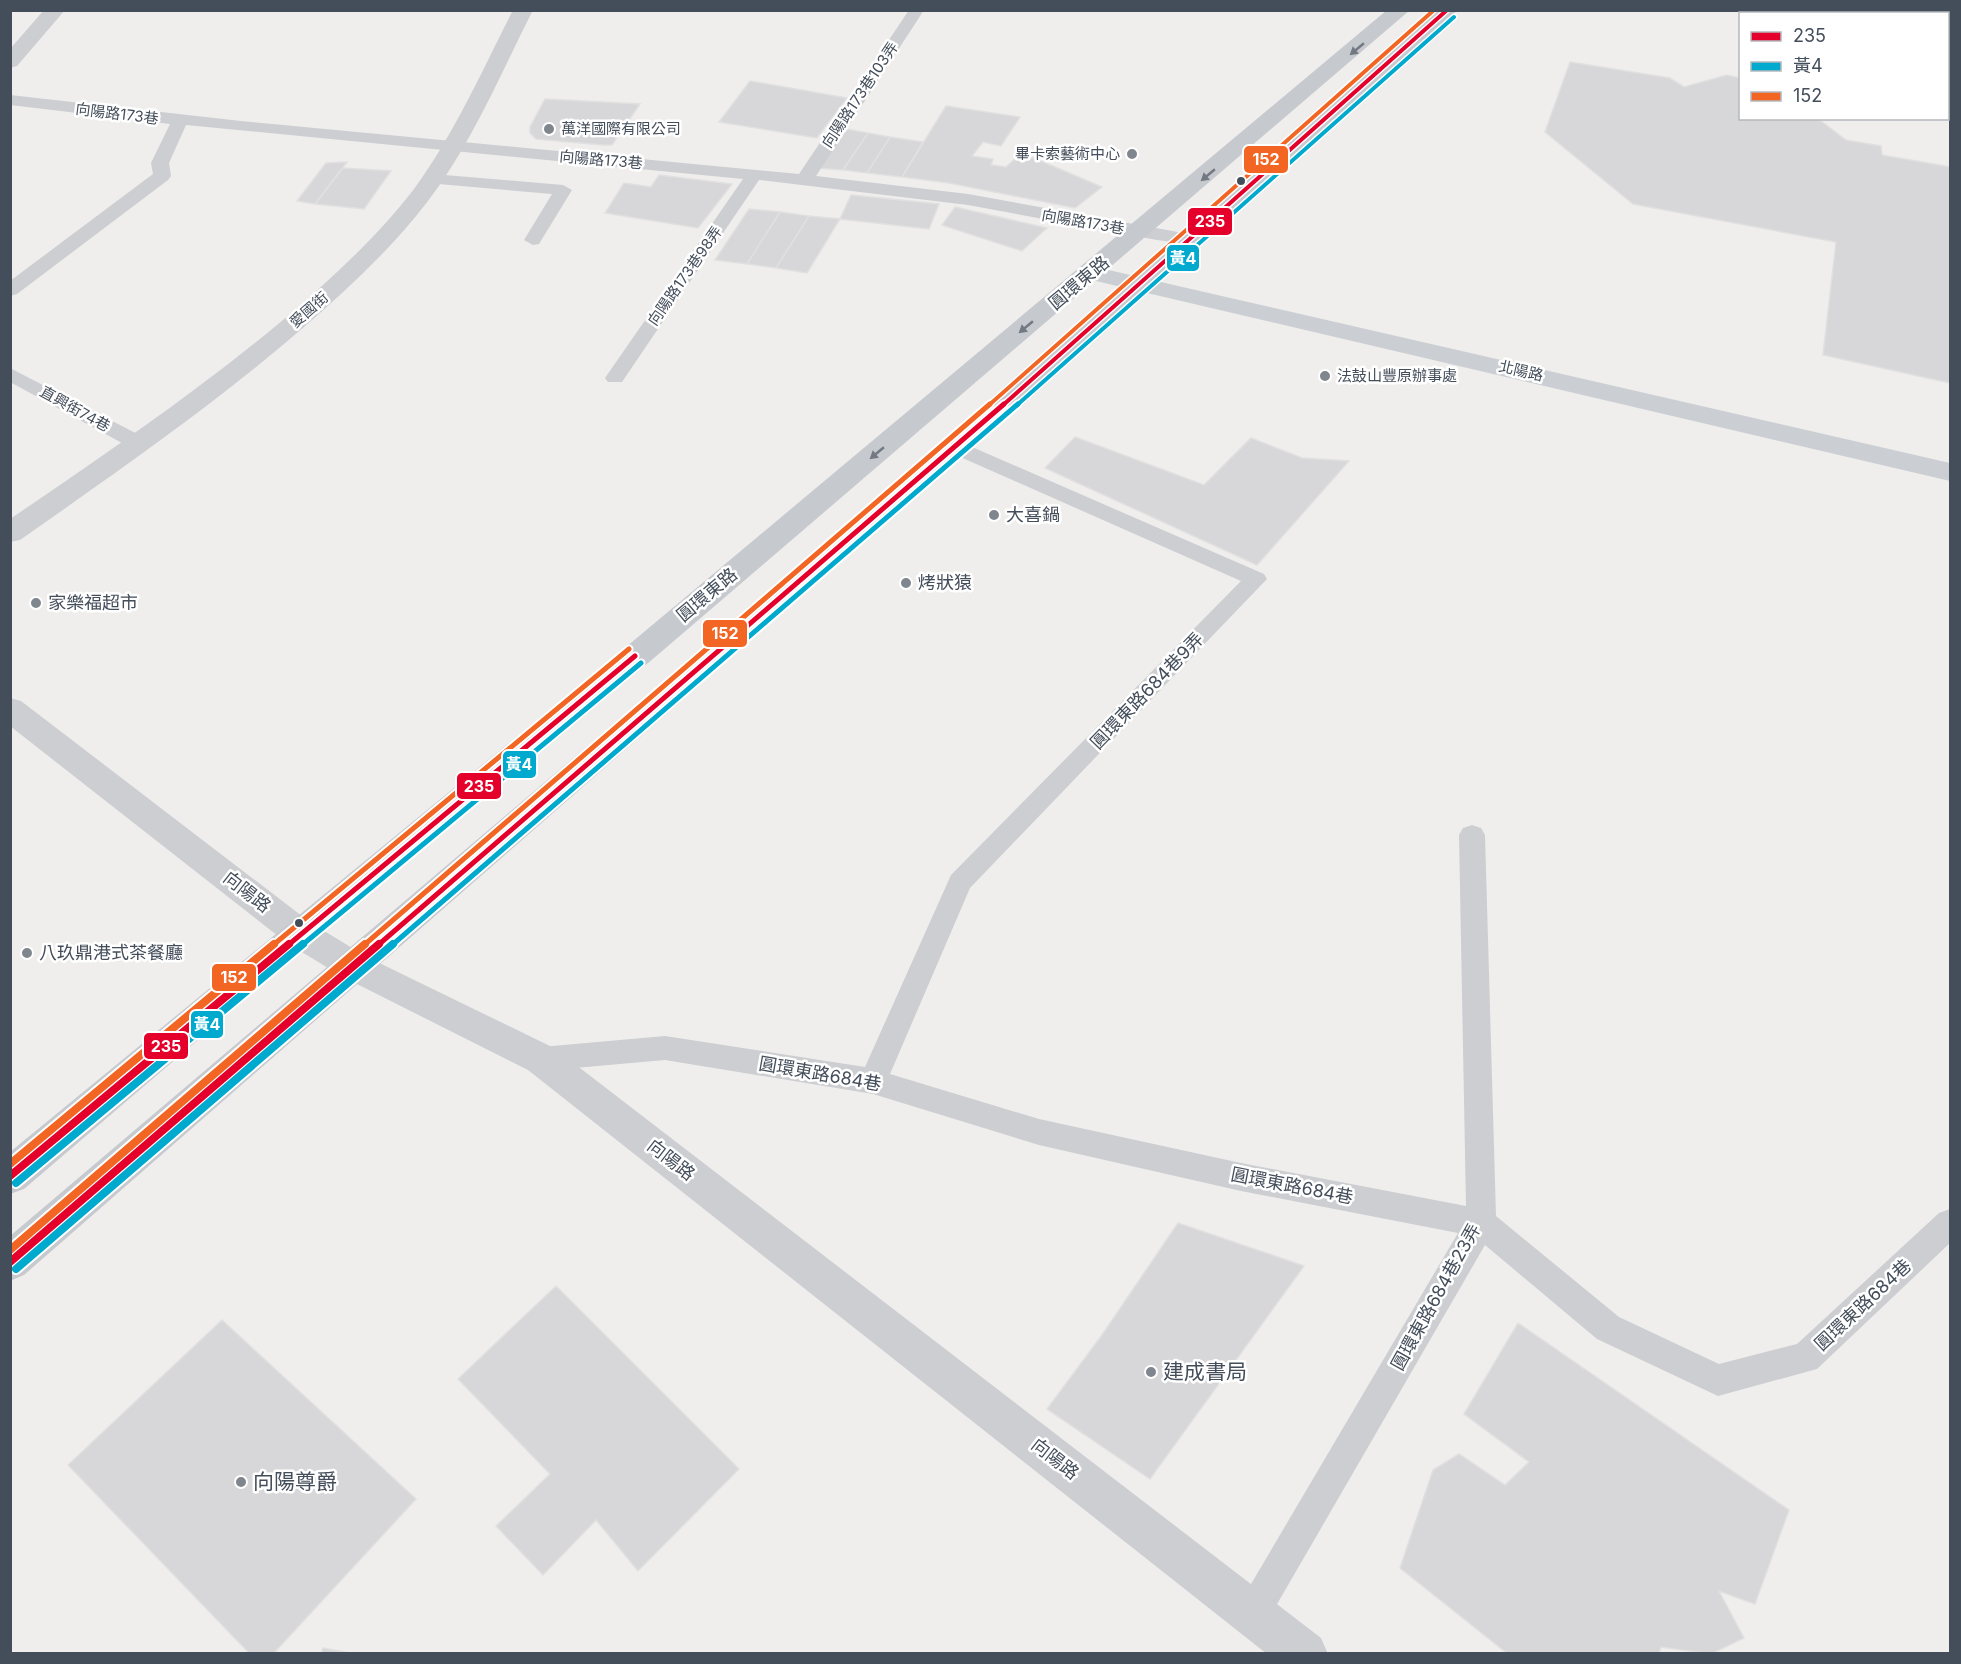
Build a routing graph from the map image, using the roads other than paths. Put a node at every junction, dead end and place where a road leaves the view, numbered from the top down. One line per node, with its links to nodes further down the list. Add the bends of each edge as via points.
1 (55, 10): 6 (street)
2 (523, 10): 9 (street, 愛國街)
3 (917, 10): 12 (lane, 向陽路173巷103弄)
4 (1400, 10): 13 (main road, 圓環東路, one-way to 13)
5 (1448, 10): 14 (main road)
6 (10, 62)
7 (10, 100): 8 (lane, 向陽路173巷)
8 (179, 122): 9 (lane, 向陽路173巷); 18 (lane, via 160,163 162,176)
9 (451, 147): 10 (lane, 向陽路173巷); 11 (street, 愛國街)
10 (755, 174): 12 (lane, 向陽路173巷); 20 (lane, 向陽路173巷98弄)
11 (433, 178): 15 (lane, via 563,190); 21 (street, 愛國街, via 344,279 247,365)
12 (804, 180): 13 (lane, 向陽路173巷, via 940,195)
13 (1140, 232): 14 (lane, 向陽路173巷); 16 (main road, 圓環東路)
14 (1189, 239): 17 (main road)
15 (533, 240)
16 (1091, 273): 17 (street, 北陽路); 27 (main road, 圓環東路, one-way to 27)
17 (1140, 286): 22 (main road); 23 (street, 北陽路)
18 (10, 290)
19 (10, 374): 21 (lane, 直興街74巷)
20 (615, 378)
21 (140, 444): 24 (street, 愛國街)
22 (956, 447): 28 (main road); 30 (lane, 圓環東路684巷9弄, via 1256,579 960,882)
23 (1950, 472)
24 (10, 532)
25 (10, 709): 27 (street, 向陽路)
26 (1472, 835): 32 (lane, 圓環東路684巷23弄)
27 (299, 933): 28 (street, 向陽路); 31 (main road, 圓環東路)
28 (354, 967): 29 (street, 向陽路); 34 (main road)
29 (541, 1059): 30 (lane, 圓環東路684巷, via 665,1048); 35 (street, 向陽路)
30 (873, 1081): 32 (lane, 圓環東路684巷, via 1039,1132 1241,1177)
31 (10, 1176)
32 (1481, 1223): 33 (lane, 圓環東路684巷, via 1608,1328 1718,1380 1806,1358); 35 (lane, 圓環東路684巷23弄)
33 (1950, 1223)
34 (10, 1262)
35 (1253, 1613): 36 (street, 向陽路)
36 (1305, 1653)

